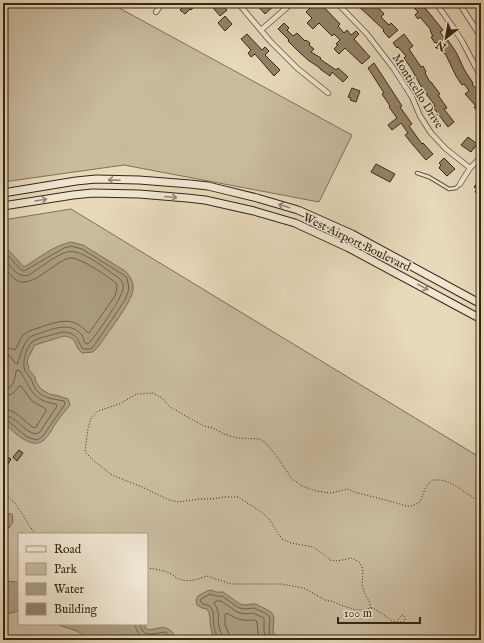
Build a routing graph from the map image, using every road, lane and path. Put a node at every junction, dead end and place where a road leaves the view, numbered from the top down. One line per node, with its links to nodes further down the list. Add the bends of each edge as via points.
1 (162, 3): 7 (street)
2 (238, 3): 8 (street)
3 (292, 3): 8 (street)
4 (337, 3): 13 (street, Monticello Drive, via 367,34 394,69 432,133 446,149)
5 (436, 3): 10 (street, via 459,36)
6 (459, 3): 9 (street)
7 (156, 12)
8 (261, 30): 11 (street, via 297,68)
9 (481, 37)
10 (481, 77)
11 (328, 93)
12 (481, 157): 13 (street)
13 (470, 168): 16 (street)
14 (417, 173): 16 (lane, via 449,189)
15 (139, 180): 17 (main road, West Airport Boulevard, one-way to 17, via 96,179); 19 (main road); 20 (main road, West Airport Boulevard, via 208,186)
16 (460, 184)
17 (22, 189): 18 (main road, West Airport Boulevard); 21 (main road)
18 (3, 193)
19 (139, 194): 21 (main road, West Airport Boulevard, one-way to 19, via 93,193); 23 (main road, West Airport Boulevard, one-way to 23, via 205,200)
20 (257, 198): 23 (main road); 24 (main road, West Airport Boulevard, one-way to 20, via 329,223 298,210)
21 (23, 203): 22 (main road, West Airport Boulevard)
22 (3, 206)
23 (254, 211): 25 (main road, West Airport Boulevard, one-way to 25, via 295,223 326,237)
24 (442, 282): 25 (main road); 26 (main road, West Airport Boulevard)
25 (435, 294): 27 (main road, West Airport Boulevard)
26 (481, 304)
27 (481, 319)
28 (3, 494): 30 (path, via 17,506)
29 (481, 501): 32 (path, via 441,480 429,483 420,502 412,506 348,489 331,493 316,491 302,486 291,478 267,444 260,439 237,438 204,426 170,407 153,393 137,394 119,404 98,410 91,418 85,452 112,475 178,502 238,497 260,511 282,539 313,547 330,560 351,558 359,562 363,569 364,592)
30 (35, 533)
31 (148, 568): 32 (path, via 187,581 207,576 231,584 281,584 304,588 325,600 343,606 357,610)
32 (371, 608): 33 (path)
33 (397, 622)
34 (481, 632): 35 (path)
35 (476, 640)

